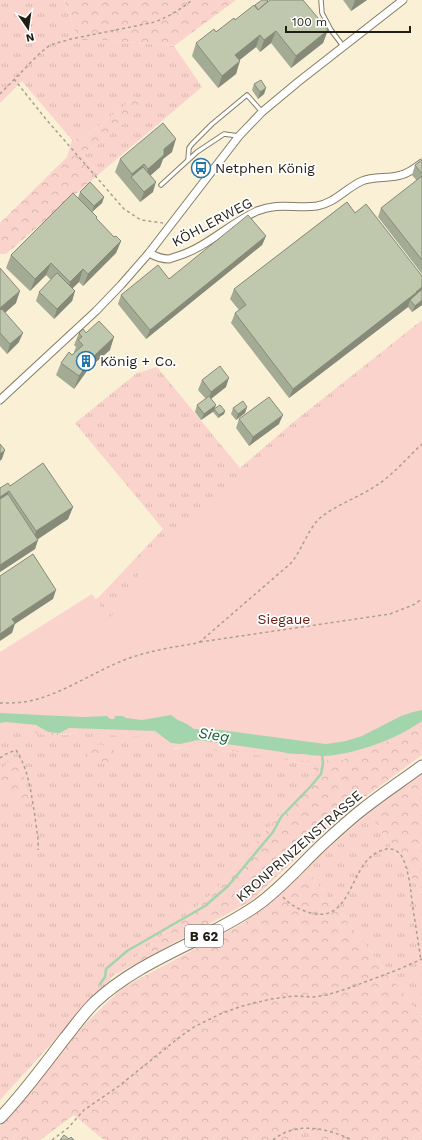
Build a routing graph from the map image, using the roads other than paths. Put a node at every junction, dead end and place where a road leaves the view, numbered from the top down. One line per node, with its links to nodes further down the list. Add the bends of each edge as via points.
1 (321, 0): 3 (lane, via 322,13)
2 (403, 0): 3 (street)
3 (343, 46): 4 (street)
4 (262, 112): 5 (street); 6 (lane, via 247,95 192,144)
5 (239, 136): 6 (lane, via 224,134); 9 (street)
6 (188, 160): 8 (lane)
7 (422, 163): 9 (street, KÖHLERWEG, via 402,175 363,181 323,204 281,205 257,211 201,246 169,259 157,258)
8 (161, 185)
9 (149, 253): 10 (street, via 96,311)
10 (0, 400)
11 (422, 766): 12 (main road, KRONPRINZENSTRASSE / B 62, via 363,809 257,905 214,931 141,968 106,992 93,1004)
12 (0, 1118)

